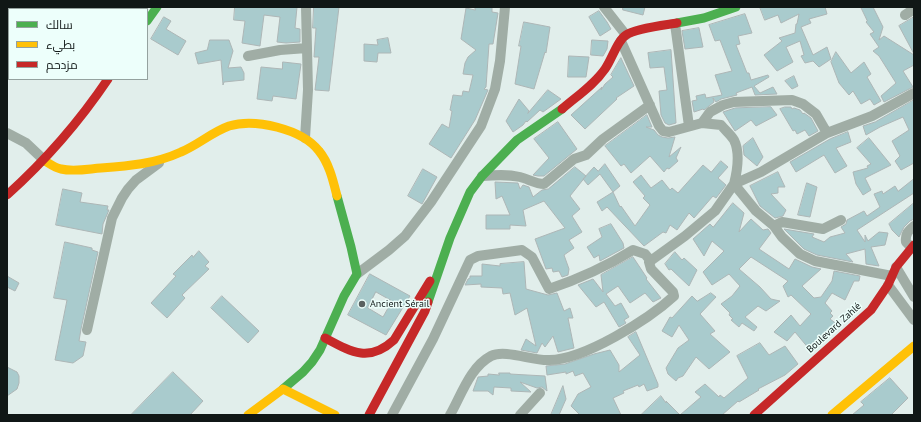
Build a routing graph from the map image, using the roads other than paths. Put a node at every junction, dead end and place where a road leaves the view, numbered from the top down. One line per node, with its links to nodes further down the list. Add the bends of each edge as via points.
1 (157, 7): 8 (main road)
2 (306, 7): 11 (street)
3 (505, 7): 32 (street, via 495,90 481,126 431,202 405,236)
4 (604, 7): 10 (street)
5 (732, 8): 9 (main road, via 704,18)
6 (914, 9): 7 (street)
7 (905, 16)
8 (148, 20)
9 (675, 24): 10 (main road, via 635,30); 17 (street)
10 (624, 38): 15 (street); 23 (main road, via 605,69 590,86 517,140)
11 (307, 48): 12 (street); 20 (street)
12 (248, 56)
13 (107, 80): 22 (main road)
14 (914, 93): 19 (street, via 872,116)
15 (650, 105): 17 (street, via 663,131 669,132); 23 (street, via 603,139 586,155 570,162 544,184 508,175)
16 (702, 122): 17 (street); 19 (street, via 710,112 734,102 792,100 803,104 816,114); 24 (street, via 721,125 734,140 737,154)
17 (689, 126)
18 (7, 133): 22 (street, via 26,144)
19 (827, 134): 24 (street, via 761,172)
20 (305, 138): 21 (main road, via 274,127 240,124 228,126 195,146); 32 (main road, via 324,157 331,173)
21 (162, 160): 22 (main road, via 74,170 60,169); 36 (street, via 128,188 112,218)
22 (45, 161): 25 (main road)
23 (482, 176): 31 (main road, via 470,192 459,215)
24 (734, 184): 27 (street, via 756,211); 30 (street, via 715,211)
25 (7, 195)
26 (841, 220): 27 (street, via 823,229 782,222)
27 (774, 226): 33 (street, via 800,254 815,260)
28 (914, 226): 29 (street, via 905,236 906,242)
29 (913, 246): 33 (main road, Boulevard Zahlé)
30 (650, 260): 44 (street, via 645,254 633,250 580,278 549,288 532,257 522,250 478,256 470,260 433,339); 45 (street, via 651,269 673,292 674,296 667,302 602,343 568,357 548,360 504,354 490,357 476,369)
31 (440, 264): 37 (main road, via 387,348 368,354 352,352); 43 (main road, via 425,311)
32 (357, 274): 37 (main road)
33 (892, 276): 34 (street); 35 (street); 47 (main road, Boulevard Zahlé, via 871,310)
34 (914, 297)
35 (914, 320)
36 (87, 330)
37 (325, 338): 39 (main road, via 312,362)
38 (914, 346): 48 (main road)
39 (283, 389): 41 (main road); 42 (main road)
40 (540, 393): 46 (street)
41 (248, 415)
42 (335, 415)
43 (369, 415)
44 (392, 415)
45 (450, 415)
46 (520, 415)
47 (754, 415)
48 (832, 415)

